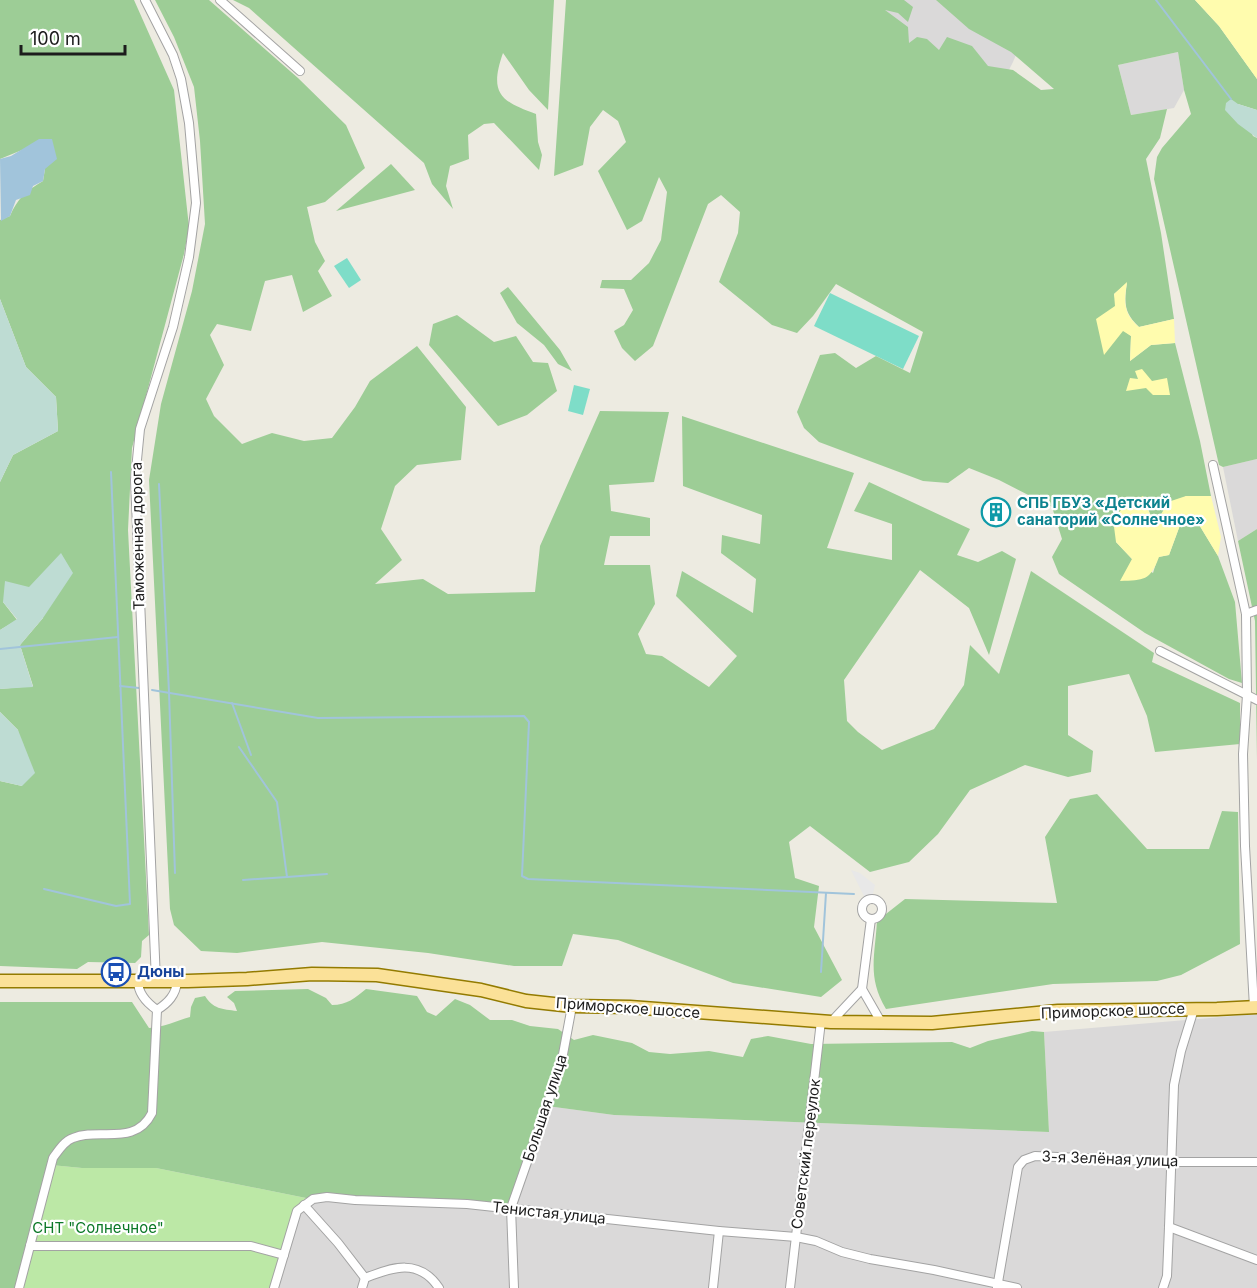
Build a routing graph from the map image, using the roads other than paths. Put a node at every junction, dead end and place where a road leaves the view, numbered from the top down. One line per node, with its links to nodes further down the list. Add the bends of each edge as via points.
1 (145, 0): 13 (street, Таможенная дорога, via 181,79 196,203 173,327 140,429 135,480)
2 (220, 0): 3 (street)
3 (300, 71)
4 (1213, 465): 6 (street)
5 (1257, 610): 6 (street)
6 (1246, 614): 8 (street)
7 (1160, 651): 8 (street)
8 (1247, 695): 9 (street); 17 (street, via 1245,834)
9 (1257, 700)
10 (871, 919): 15 (street)
11 (0, 981): 12 (main road, Приморское шоссе)
12 (138, 981): 13 (main road, Приморское шоссе); 19 (street, via 138,989)
13 (156, 981): 14 (main road, Приморское шоссе)
14 (177, 981): 16 (main road, Приморское шоссе, via 377,975); 19 (street, via 171,999)
15 (862, 989): 20 (street); 21 (street)
16 (572, 1006): 20 (main road, Приморское шоссе); 25 (street, Большая улица, via 561,1065)
17 (1255, 1007): 18 (main road, Приморское шоссе)
18 (1194, 1009): 21 (main road, Приморское шоссе, via 1092,1009 932,1023); 22 (street, via 1174,1085)
19 (157, 1010): 29 (street, via 152,1113 127,1133 72,1138 62,1146 53,1158)
20 (826, 1021): 21 (main road, Приморское шоссе); 28 (street, Советский переулок)
21 (881, 1022)
22 (1172, 1162): 23 (street, 3-я Зелёная улица); 26 (street); 33 (street, 3-я Зелёная улица, via 1035,1156 1024,1160 1018,1167)
23 (1257, 1162)
24 (304, 1205): 25 (street, Тенистая улица, via 327,1197); 30 (street, via 297,1211); 32 (street)
25 (512, 1208): 27 (street, Тенистая улица); 38 (street)
26 (1169, 1227): 31 (street); 42 (street)
27 (719, 1232): 28 (street, Тенистая улица); 39 (street)
28 (796, 1237): 33 (street, Тенистая улица, via 870,1259); 40 (street, Советский переулок)
29 (30, 1246): 30 (street, via 251,1246); 34 (street)
30 (284, 1255): 35 (street)
31 (1257, 1260)
32 (365, 1278): 36 (street); 37 (street, via 405,1266 420,1270)
33 (997, 1287): 41 (street, Тенистая улица)
34 (18, 1288)
35 (274, 1288)
36 (362, 1288)
37 (439, 1288)
38 (514, 1288)
39 (713, 1288)
40 (790, 1288)
41 (1017, 1288)
42 (1163, 1288)

